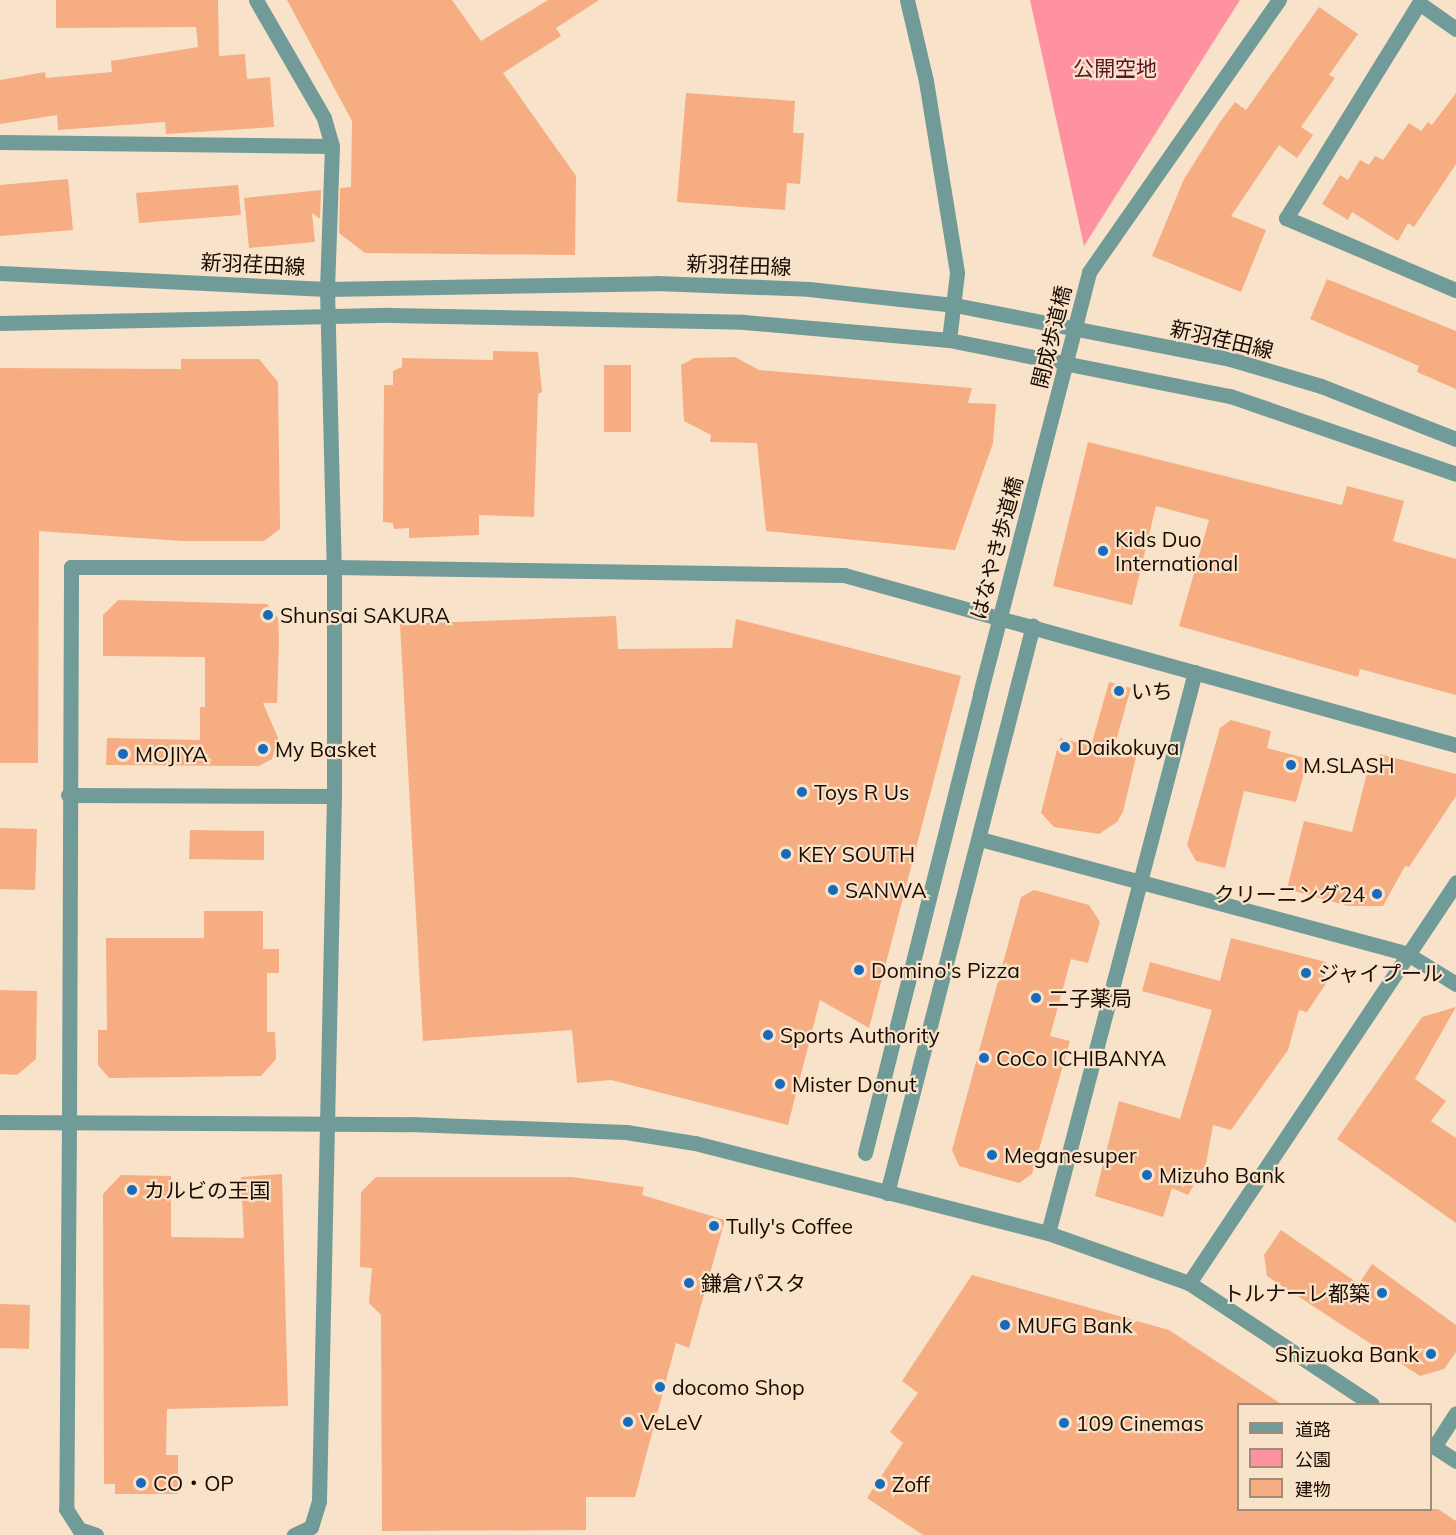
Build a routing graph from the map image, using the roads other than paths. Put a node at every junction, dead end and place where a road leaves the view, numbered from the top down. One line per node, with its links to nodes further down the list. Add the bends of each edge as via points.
1 (256, 0): 6 (street, via 324,118)
2 (906, 0): 10 (street, via 926,81 955,261)
3 (1279, 0): 14 (street, 開成歩道橋, bridge, via 1089,272)
4 (1456, 29): 9 (street, via 1419,3 1286,218)
5 (0, 142): 6 (street)
6 (332, 146): 8 (street)
7 (0, 273): 8 (street, 新羽荏田線)
8 (327, 289): 10 (street, 新羽荏田線, via 656,283 809,289); 11 (street)
9 (1456, 290)
10 (955, 305): 13 (street); 15 (street, 新羽荏田線, via 1230,359 1321,386)
11 (327, 319): 12 (street); 13 (street, via 390,315 744,322); 17 (street)
12 (0, 322)
13 (949, 340): 16 (street, via 1230,396)
14 (1053, 412): 31 (street, はなやき歩道橋, bridge)
15 (1456, 439)
16 (1456, 474)
17 (334, 567): 18 (street, via 810,572 844,575); 21 (street, via 71,567); 22 (street)
18 (1033, 625): 19 (street); 23 (street)
19 (1195, 672): 20 (street); 25 (street)
20 (1456, 745)
21 (68, 795): 22 (street); 29 (street)
22 (334, 796): 30 (street)
23 (980, 839): 25 (street); 32 (street)
24 (1456, 882): 26 (street)
25 (1140, 883): 26 (street); 33 (street)
26 (1406, 953): 27 (street); 34 (street)
27 (1456, 984)
28 (0, 1122): 29 (street)
29 (69, 1123): 30 (street); 39 (street, via 66,1509 78,1529)
30 (329, 1125): 32 (street, via 626,1132 695,1143); 40 (street, via 319,1501 311,1527)
31 (865, 1153)
32 (887, 1193): 33 (street)
33 (1048, 1233): 34 (street)
34 (1190, 1283): 35 (street)
35 (1370, 1403)
36 (1456, 1413): 37 (street)
37 (1432, 1445): 38 (street)
38 (1456, 1461)
39 (96, 1535)
40 (294, 1535)

